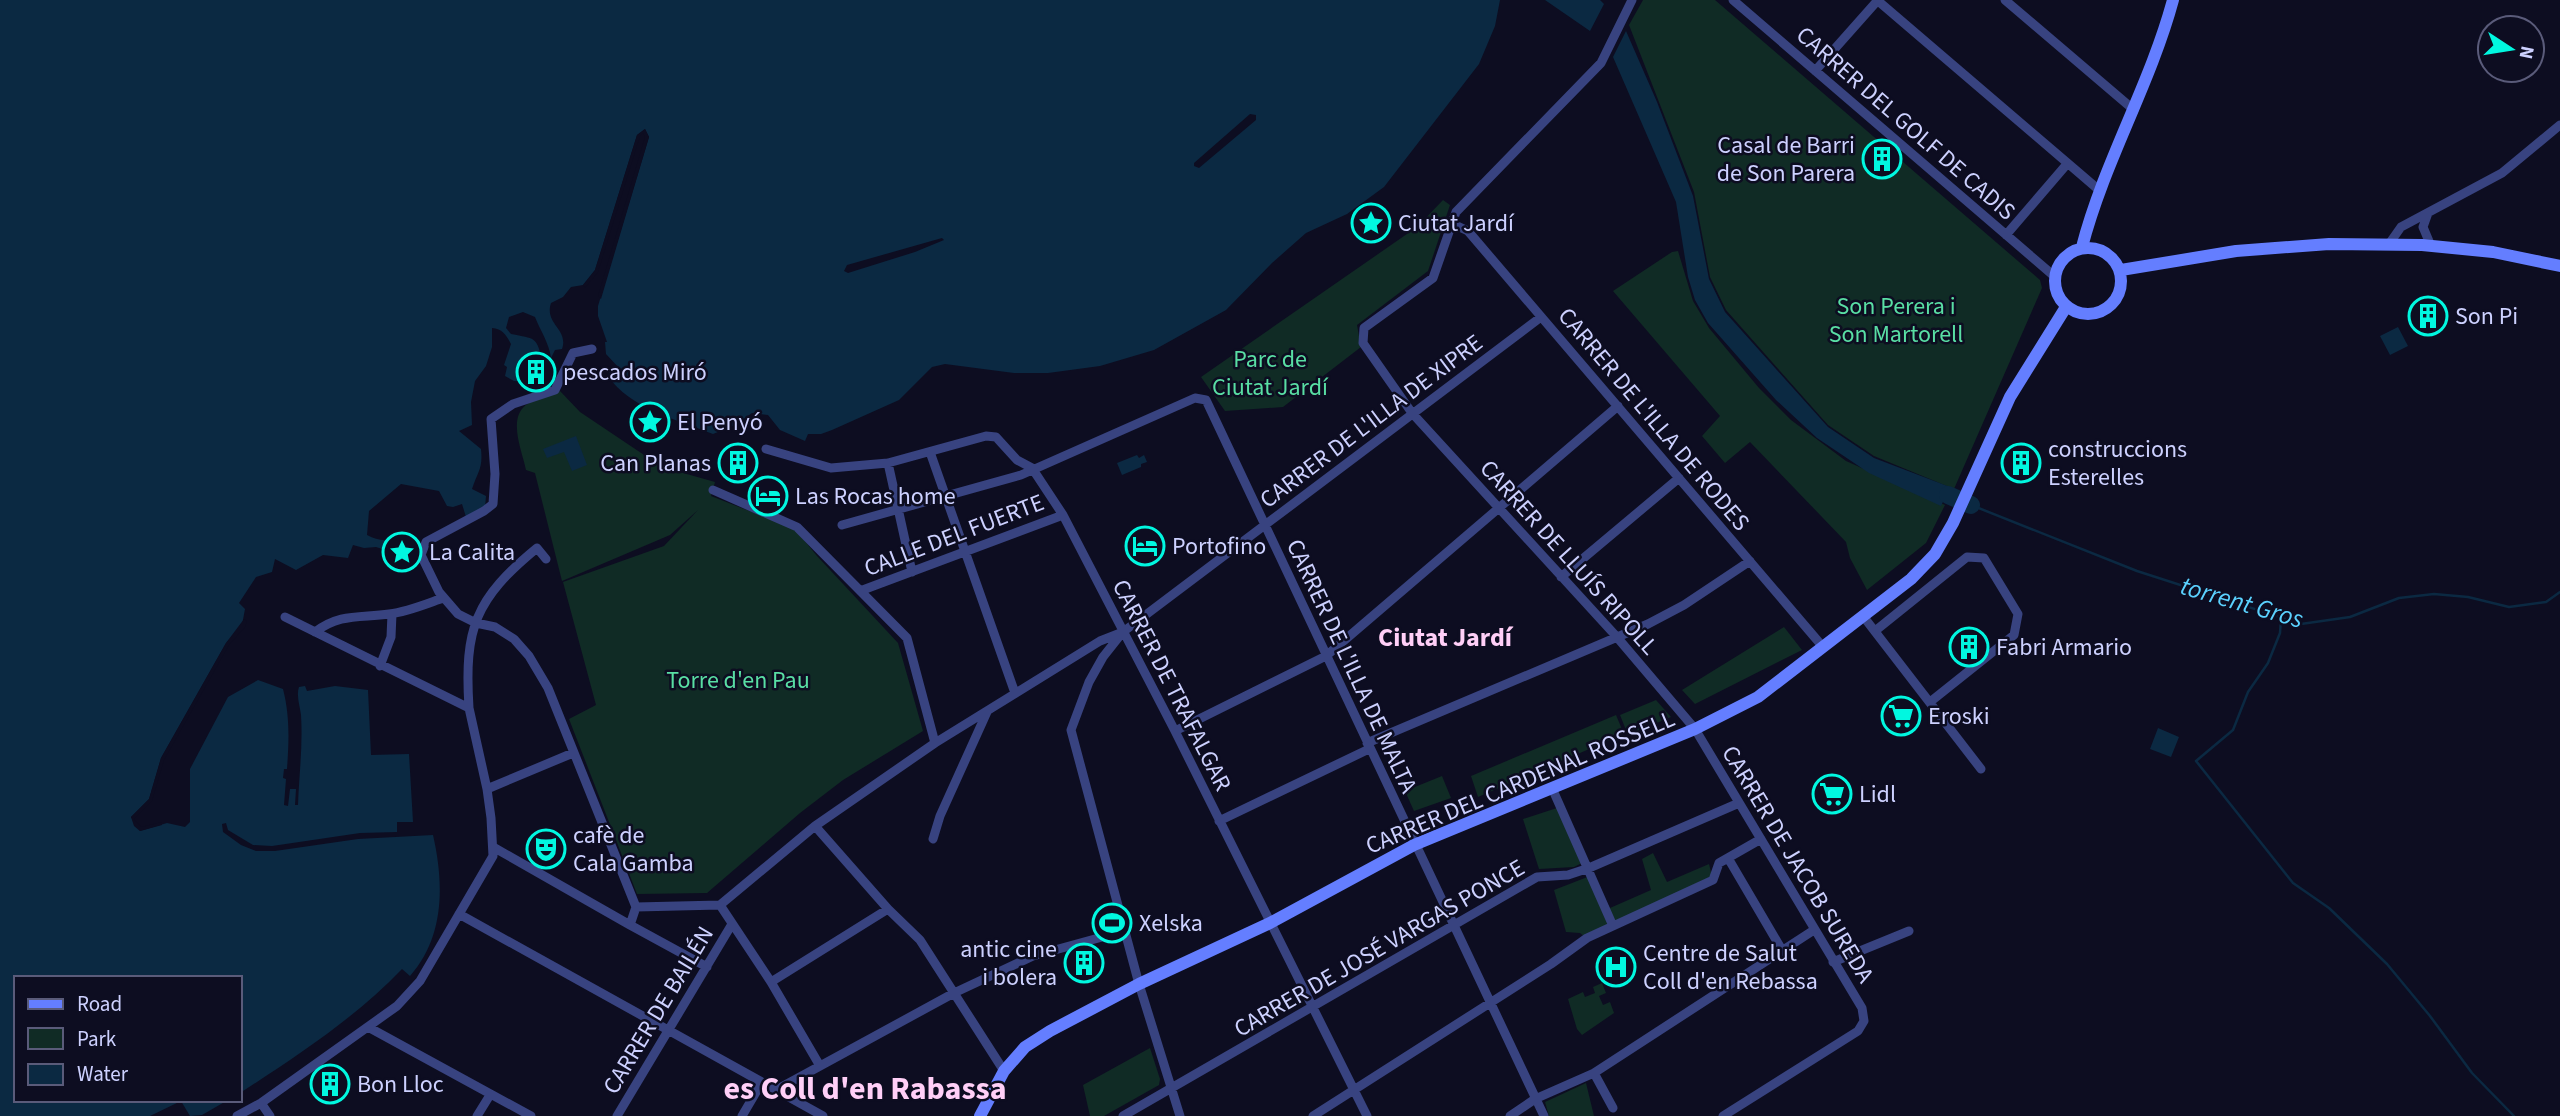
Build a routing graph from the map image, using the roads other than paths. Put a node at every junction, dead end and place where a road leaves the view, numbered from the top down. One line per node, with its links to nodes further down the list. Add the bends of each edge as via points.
1 (1632, 0): 12 (street, via 1601,63 1456,212)
2 (1878, 0): 6 (street); 9 (street)
3 (2005, 0): 7 (street)
4 (2173, 0): 7 (street)
5 (1739, 2): 6 (street, CARRER DEL GOLF DE CADIS)
6 (1815, 71): 13 (street, CARRER DEL GOLF DE CADIS)
7 (2134, 110): 10 (street)
8 (2560, 125): 11 (street, via 2502,173)
9 (2067, 164): 10 (street); 13 (street)
10 (2099, 190): 16 (street)
11 (2428, 212): 14 (street, via 2401,227); 15 (street, via 2423,228)
12 (1451, 223): 21 (street, CARRER DE L'ILLA DE RODES, via 1468,230); 24 (street, CARRER DE LLUÍS RIPOLL, via 1433,278 1364,328 1363,343)
13 (2006, 234): 19 (street, CARRER DEL GOLF DE CADIS)
14 (2389, 244): 15 (street); 18 (street, via 2236,251)
15 (2431, 246): 17 (street, via 2493,252)
16 (2082, 247): 18 (street, via 2102,250); 19 (street, via 2065,258)
17 (2560, 266)
18 (2120, 270): 20 (street, via 2119,292 2112,303 2092,314)
19 (2054, 276): 20 (street)
20 (2066, 307): 45 (street, CARRER DEL CARDENAL ROSSELL, via 2010,397 1954,523 1935,554)
21 (1541, 317): 23 (street, CARRER DE L'ILLA DE RODES); 24 (street, CARRER DE L'ILLA DE XIPRE)
22 (592, 349): 43 (street, via 573,353 557,387 513,404 491,419 493,504 426,542 421,555)
23 (1618, 406): 29 (street, CARRER DE L'ILLA DE RODES); 33 (street)
24 (1412, 413): 33 (street, CARRER DE LLUÍS RIPOLL); 36 (street, CARRER DE L'ILLA DE XIPRE)
25 (766, 449): 27 (street, via 831,468)
26 (930, 452): 27 (street); 28 (street, CARRER DE TRAFALGAR, via 996,436 1017,460); 31 (street)
27 (889, 467): 32 (street)
28 (1032, 468): 31 (street); 34 (street, CARRER DE TRAFALGAR); 36 (street, CARRER DE L'ILLA DE MALTA, via 1195,398 1206,400)
29 (1679, 478): 39 (street, CARRER DE L'ILLA DE RODES); 41 (street)
30 (713, 490): 42 (street, via 797,527)
31 (945, 496): 32 (street); 37 (street)
32 (898, 509): 35 (street); 40 (street)
33 (1499, 509): 41 (street, CARRER DE LLUÍS RIPOLL); 53 (street)
34 (1063, 515): 37 (street, CALLE DEL FUERTE); 50 (street, CARRER DE TRAFALGAR)
35 (842, 525)
36 (1265, 526): 50 (street, CARRER DE L'ILLA DE XIPRE); 53 (street, CARRER DE L'ILLA DE MALTA)
37 (965, 551): 40 (street, CALLE DEL FUERTE); 55 (street)
38 (545, 559): 47 (street, via 537,548 508,572)
39 (1750, 561): 51 (street, via 1685,606); 52 (street, CARRER DE L'ILLA DE RODES)
40 (912, 572): 42 (street, CALLE DEL FUERTE)
41 (1561, 577): 51 (street, CARRER DE LLUÍS RIPOLL)
42 (860, 591): 61 (street, via 907,638)
43 (443, 598): 44 (street); 47 (street, via 458,614)
44 (392, 614): 49 (street, via 329,622); 54 (street, via 391,637)
45 (1863, 616): 48 (street); 52 (street, CARRER DEL CARDENAL ROSSELL)
46 (285, 617): 49 (street)
47 (476, 622): 57 (street, via 467,670); 63 (street, via 506,633 530,656)
48 (1875, 631): 56 (street); 56 (street, via 1967,557 1983,558 2018,614 2014,635)
49 (315, 632): 54 (street)
50 (1123, 632): 55 (street); 60 (street, CARRER DE TRAFALGAR); 86 (street, via 1089,682 1071,730)
51 (1616, 636): 59 (street, CARRER DE LLUÍS RIPOLL); 62 (street)
52 (1823, 647): 59 (street, CARRER DEL CARDENAL ROSSELL, via 1758,697)
53 (1326, 656): 60 (street); 62 (street, CARRER DE L'ILLA DE MALTA)
54 (380, 666): 57 (street)
55 (1015, 693): 58 (street)
56 (1930, 702): 64 (street)
57 (469, 708): 66 (street)
58 (987, 712): 61 (street); 70 (street)
59 (1695, 729): 67 (street, CARRER DE JACOB SUREDA); 72 (street, CARRER DEL CARDENAL ROSSELL)
60 (1175, 731): 68 (street, CARRER DE TRAFALGAR)
61 (935, 743): 69 (street)
62 (1368, 746): 68 (street); 72 (street, CARRER DE L'ILLA DE MALTA)
63 (573, 752): 66 (street); 77 (street)
64 (1981, 769)
65 (1552, 788): 75 (street)
66 (487, 789): 73 (street)
67 (1740, 803): 71 (street, CARRER DE JACOB SUREDA); 75 (street, CARRER DE JOSÉ VARGAS PONCE)
68 (1219, 821): 80 (street, CARRER DE TRAFALGAR)
69 (815, 826): 76 (street); 78 (street)
70 (933, 839)
71 (1761, 839): 74 (street); 85 (street, CARRER DE JACOB SUREDA)
72 (1415, 845): 80 (street, CARRER DEL CARDENAL ROSSELL); 82 (street, CARRER DE L'ILLA DE MALTA)
73 (493, 847): 79 (street, via 493,856); 83 (street)
74 (1728, 858): 84 (street, via 1719,863 1713,880); 88 (street)
75 (1589, 868): 82 (street, CARRER DE JOSÉ VARGAS PONCE, via 1537,877); 84 (street)
76 (720, 905): 77 (street); 81 (street)
77 (636, 907): 83 (street)
78 (888, 909): 91 (street); 93 (street, via 920,940)
79 (459, 914): 96 (street, via 420,981); 97 (street)
80 (1270, 923): 92 (street, CARRER DEL CARDENAL ROSSELL); 95 (street, CARRER DE TRAFALGAR)
81 (732, 924): 90 (street, CARRER DE BAILÉN); 91 (street)
82 (1453, 924): 94 (street, CARRER DE L'ILLA DE MALTA); 95 (street, CARRER DE JOSÉ VARGAS PONCE)
83 (630, 925): 90 (street)
84 (1613, 926): 94 (street, via 1587,938)
85 (1814, 930): 88 (street); 89 (street, CARRER DE JACOB SUREDA)
86 (1124, 931): 92 (street); 93 (street, via 1033,956)
87 (1909, 931): 89 (street)
88 (1782, 950): 100 (street)
89 (1833, 962): 123 (street, CARRER DE JACOB SUREDA, via 1862,1008 1864,1021 1858,1031)
90 (707, 967): 97 (street, CARRER DE BAILÉN)
91 (771, 982): 98 (street)
92 (1139, 984): 99 (street, CARRER DEL CARDENAL ROSSELL, via 1025,1047); 102 (street)
93 (954, 993): 98 (street); 99 (street)
94 (1491, 1003): 103 (street); 106 (street, CARRER DE L'ILLA DE MALTA)
95 (1313, 1007): 102 (street, CARRER DE JOSÉ VARGAS PONCE); 103 (street, CARRER DE TRAFALGAR)
96 (368, 1027): 105 (street); 107 (street)
97 (668, 1030): 101 (street); 113 (street, CARRER DE BAILÉN)
98 (820, 1066): 104 (street)
99 (1004, 1071): 116 (street, CARRER DEL CARDENAL ROSSELL)
100 (1594, 1073): 106 (street); 108 (street)
101 (762, 1082): 104 (street); 114 (street)
102 (1172, 1089): 117 (street, CARRER DE JOSÉ VARGAS PONCE); 118 (street)
103 (1354, 1089): 119 (street); 120 (street, CARRER DE TRAFALGAR)
104 (776, 1090): 115 (street)
105 (490, 1094): 111 (street); 112 (street)
106 (1535, 1099): 121 (street); 122 (street, CARRER DE L'ILLA DE MALTA)
107 (261, 1102): 109 (street); 110 (street)
108 (1613, 1108)
109 (237, 1116)
110 (270, 1116)
111 (477, 1116)
112 (531, 1116)
113 (617, 1116)
114 (742, 1116)
115 (823, 1116)
116 (980, 1116)
117 (1123, 1116)
118 (1180, 1116)
119 (1313, 1116)
120 (1367, 1116)
121 (1510, 1116)
122 (1544, 1116)
123 (1723, 1116)

